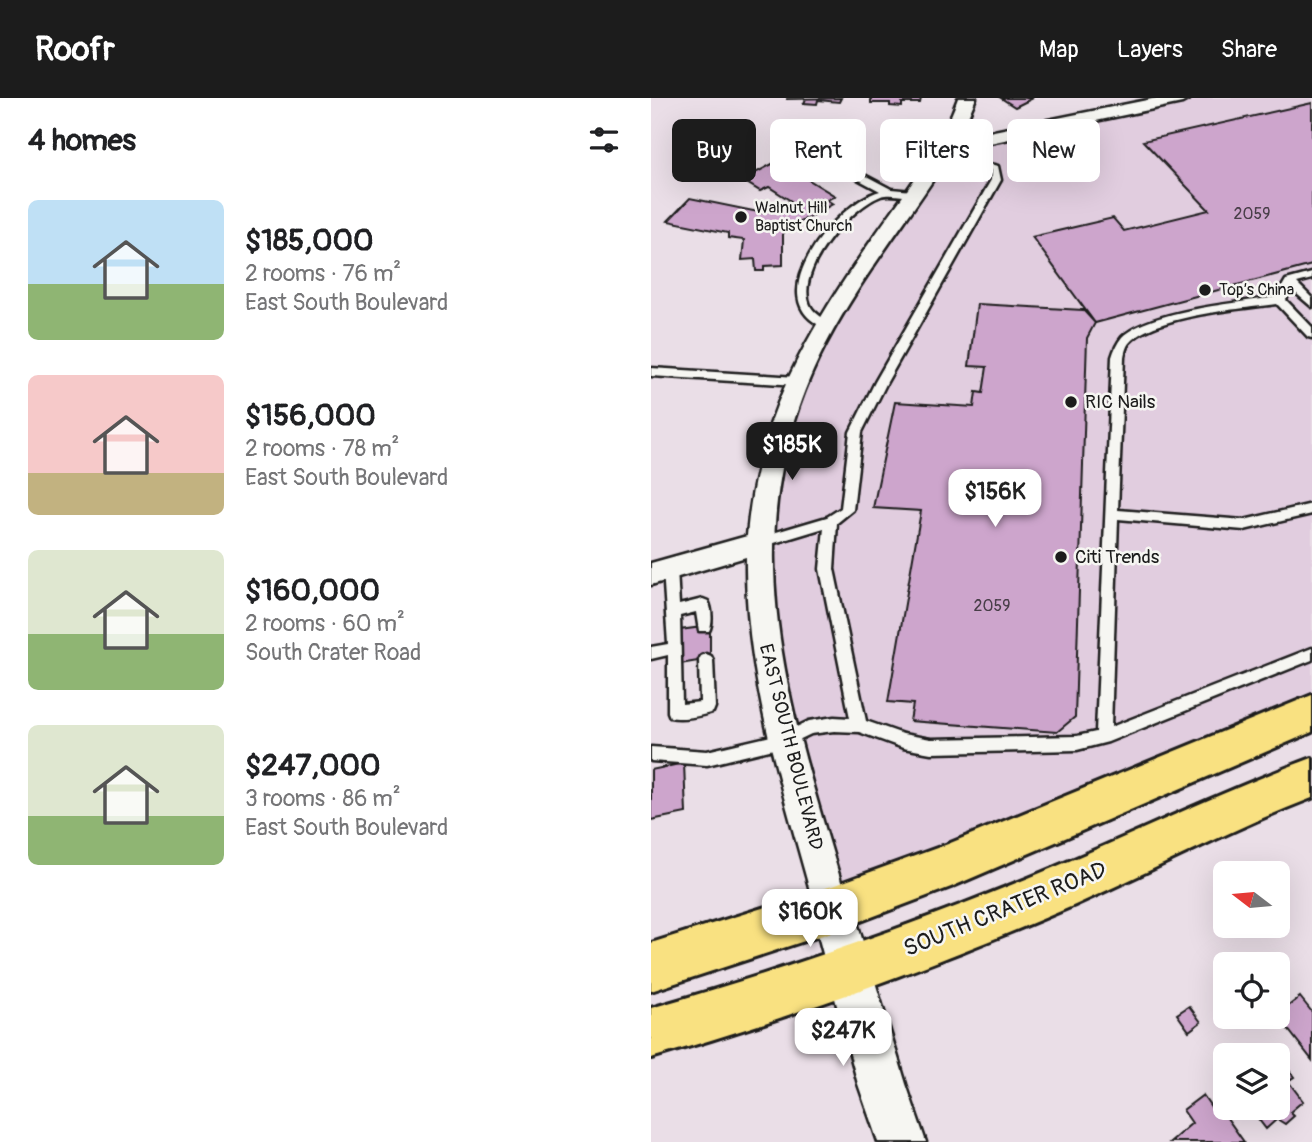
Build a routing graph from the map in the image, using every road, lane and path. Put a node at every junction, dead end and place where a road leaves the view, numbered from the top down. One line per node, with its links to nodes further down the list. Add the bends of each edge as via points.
1 (967, 98): 3 (street, EAST SOUTH BOULEVARD)
2 (1182, 98): 4 (street)
3 (961, 119)
4 (993, 143)
5 (993, 168): 20 (lane, via 996,180 856,432 847,510)
6 (866, 179): 8 (lane)
7 (922, 182): 9 (street, EAST SOUTH BOULEVARD)
8 (888, 191): 9 (lane); 14 (lane, via 873,196 828,234 810,262 802,288 806,307)
9 (913, 194): 14 (street, EAST SOUTH BOULEVARD)
10 (1312, 276): 11 (lane)
11 (1290, 282): 12 (lane); 13 (lane)
12 (1280, 300): 15 (lane); 19 (lane, via 1187,316 1138,331 1122,344)
13 (1312, 304)
14 (826, 325): 17 (street, EAST SOUTH BOULEVARD)
15 (1312, 334)
16 (651, 372): 17 (lane)
17 (797, 381): 21 (street, EAST SOUTH BOULEVARD, via 771,470)
18 (1312, 509): 19 (lane, via 1244,525)
19 (1113, 514): 31 (lane)
20 (831, 521): 21 (lane); 30 (lane, via 827,569)
21 (761, 542): 22 (street); 32 (street, EAST SOUTH BOULEVARD, via 764,635)
22 (660, 571): 23 (lane)
23 (672, 612): 24 (lane, via 703,605); 25 (lane)
24 (704, 626)
25 (675, 648): 26 (lane); 28 (lane, via 675,712 708,707)
26 (651, 653)
27 (1312, 653): 31 (lane)
28 (706, 660)
29 (1312, 713): 37 (main road, via 964,860)
30 (859, 725): 31 (lane, via 931,746 1077,743); 32 (lane, via 809,728)
31 (1103, 737)
32 (786, 739): 34 (lane, via 707,758); 37 (street, EAST SOUTH BOULEVARD)
33 (651, 754): 34 (lane)
34 (678, 757): 35 (lane)
35 (651, 764)
36 (1312, 778): 39 (main road, SOUTH CRATER ROAD)
37 (832, 909): 38 (main road); 39 (street, EAST SOUTH BOULEVARD)
38 (651, 967)
39 (850, 972): 40 (main road, SOUTH CRATER ROAD); 41 (street, EAST SOUTH BOULEVARD)
40 (651, 1033)
41 (902, 1142)

